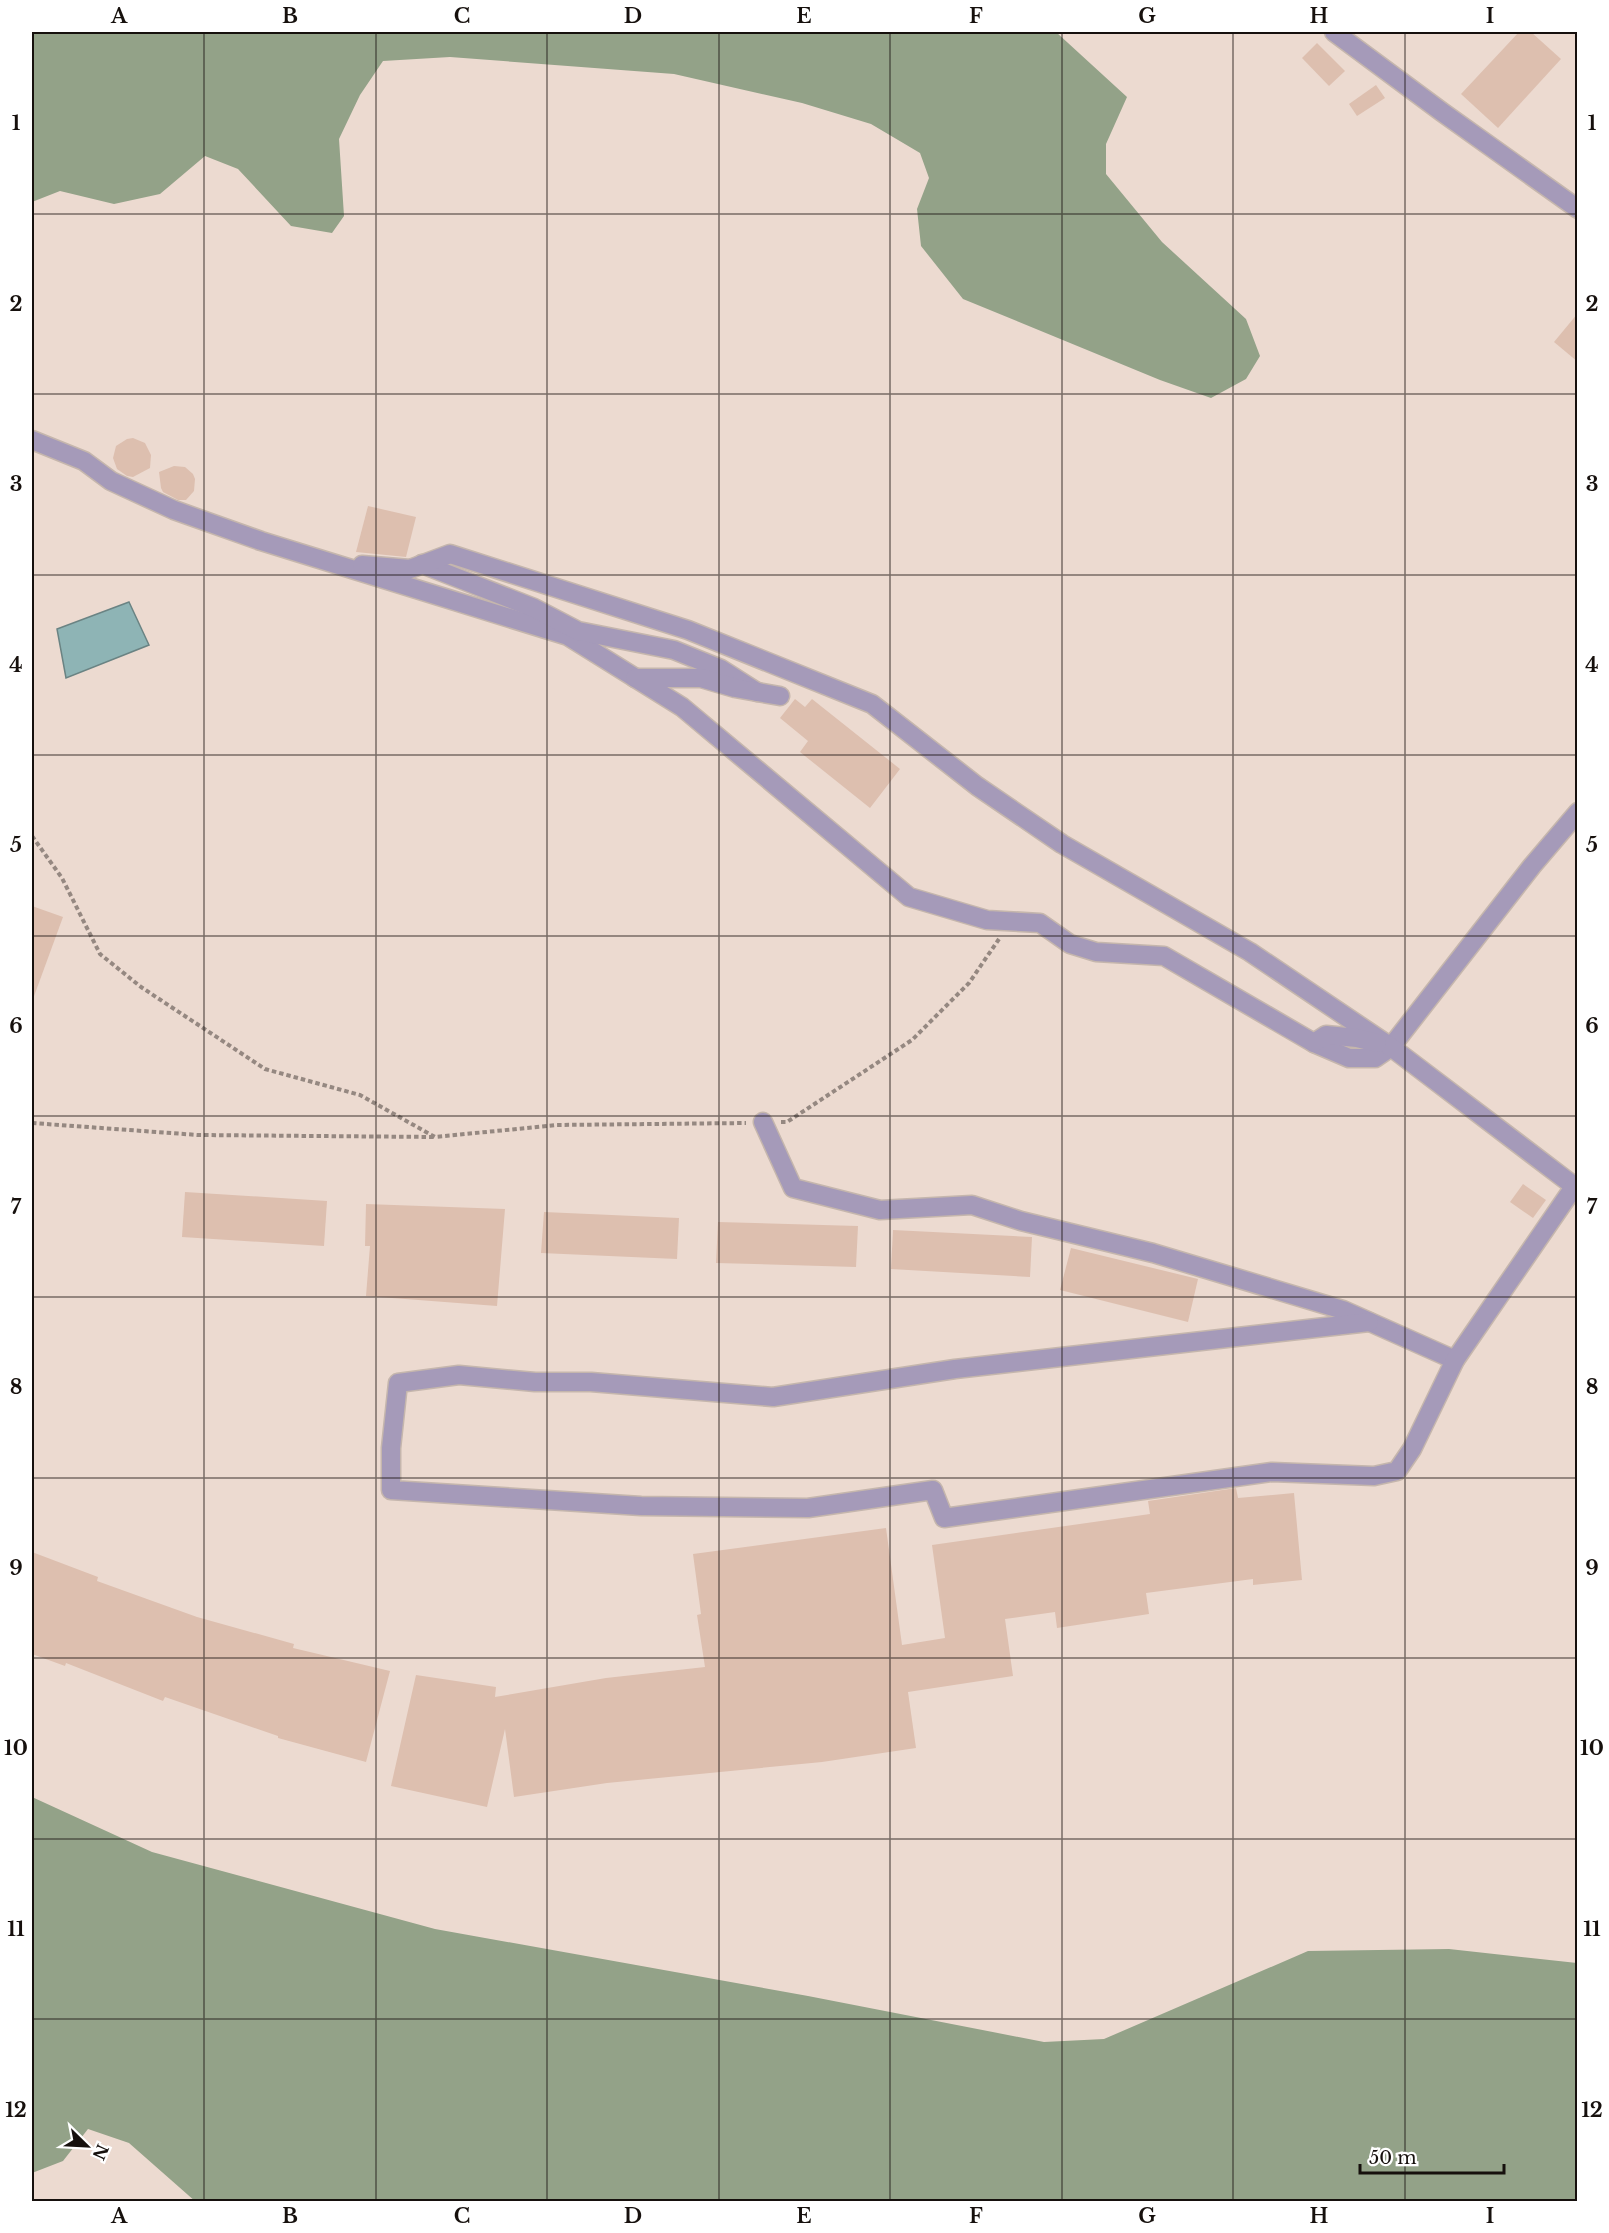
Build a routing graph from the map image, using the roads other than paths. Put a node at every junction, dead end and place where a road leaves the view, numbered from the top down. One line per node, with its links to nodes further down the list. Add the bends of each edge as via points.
1 (1334, 32): 2 (street)
2 (1578, 209)
3 (32, 440): 5 (street, via 84,461 111,481 174,510)
4 (422, 564): 5 (street, via 410,568); 7 (street, via 534,608 578,631 675,650 721,669); 10 (street, via 450,554 688,630 872,704 977,786 1062,844 1250,952)
5 (336, 565): 6 (street, via 568,636)
6 (635, 678): 7 (street, via 701,678); 10 (street, via 682,707 909,897 987,920 1040,923 1070,944 1096,952 1164,956 1314,1043 1349,1058 1375,1058)
7 (757, 692): 8 (street)
8 (780, 696)
9 (1578, 812): 10 (street)
10 (1391, 1047): 12 (street)
11 (763, 1122): 13 (street, via 793,1188 880,1210 972,1205 1021,1221 1153,1252 1343,1310)
12 (1576, 1188): 14 (street)
13 (1369, 1322): 14 (street); 14 (street, via 955,1368 773,1397 459,1375 398,1383 391,1490 641,1506 808,1508 933,1490 944,1518 1272,1472 1374,1476 1397,1471)
14 (1455, 1360)

